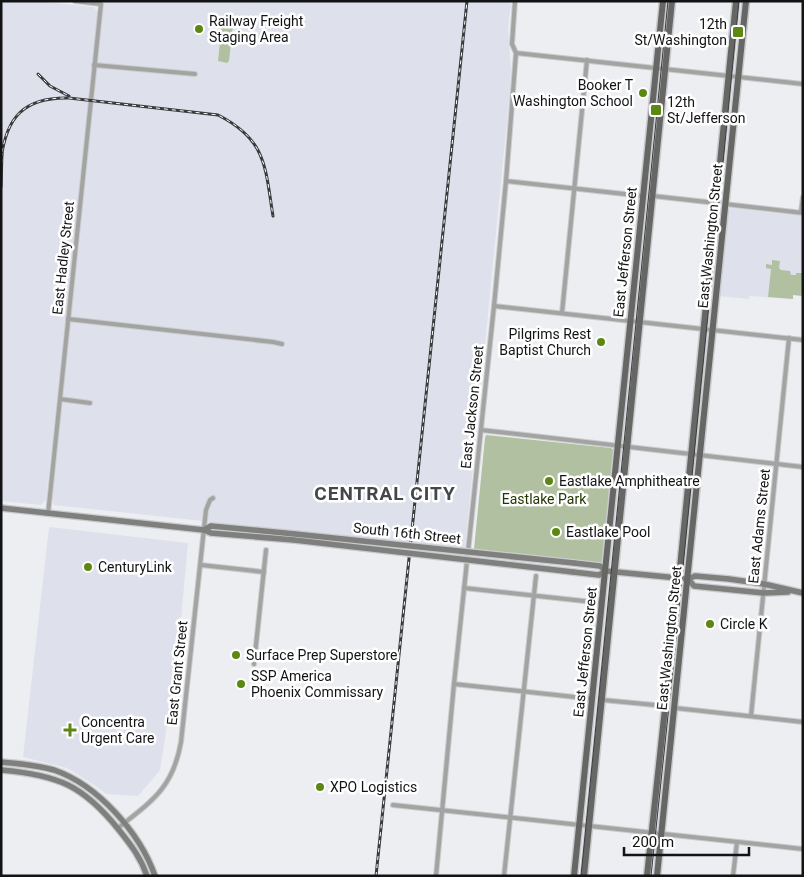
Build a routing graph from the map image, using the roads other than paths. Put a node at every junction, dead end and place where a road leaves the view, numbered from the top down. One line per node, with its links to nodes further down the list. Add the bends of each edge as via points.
1 (75, 1): 9 (street, East Hadley Street, via 101,4)
2 (515, 1): 7 (street, East Jackson Street, via 512,44)
3 (663, 1): 10 (main road, East Jefferson Street)
4 (672, 1): 11 (main road, East Jefferson Street)
5 (736, 1): 13 (main road, East Washington Street)
6 (746, 1): 14 (main road, East Washington Street)
7 (516, 53): 8 (street); 17 (street, East Jackson Street)
8 (587, 60): 10 (street); 19 (street)
9 (94, 65): 12 (street); 30 (street, East Hadley Street)
10 (656, 67): 11 (street); 20 (main road, East Jefferson Street)
11 (666, 68): 13 (street); 21 (main road, East Jefferson Street)
12 (195, 74)
13 (728, 76): 14 (street); 18 (main road, East Washington Street)
14 (738, 77): 15 (street); 16 (main road, East Washington Street)
15 (803, 84)
16 (733, 132): 18 (main road, East Washington Street); 24 (main road, East Washington Street)
17 (506, 181): 19 (street); 28 (street, East Jackson Street)
18 (718, 185): 23 (main road, East Washington Street)
19 (574, 188): 20 (street); 29 (street)
20 (644, 196): 27 (main road, East Jefferson Street)
21 (653, 196): 23 (street); 26 (main road, East Jefferson Street)
22 (803, 197): 25 (street)
23 (716, 203): 33 (main road, East Washington Street)
24 (725, 204): 25 (street); 34 (main road, East Washington Street)
25 (802, 213)
26 (651, 217): 27 (main road); 32 (main road, East Jefferson Street)
27 (636, 260): 31 (main road, East Jefferson Street)
28 (494, 306): 29 (street); 41 (street, East Jackson Street)
29 (562, 314): 31 (street)
30 (68, 319): 37 (street); 38 (street, East Hadley Street)
31 (631, 321): 32 (street); 43 (main road, East Jefferson Street)
32 (640, 322): 33 (street); 44 (main road, East Jefferson Street)
33 (703, 328): 34 (street); 42 (main road, East Washington Street)
34 (713, 329): 35 (street); 40 (main road, East Washington Street)
35 (789, 338): 36 (street); 48 (street, East Adams Street)
36 (803, 340)
37 (282, 344)
38 (60, 399): 39 (street); 53 (street, East Hadley Street)
39 (90, 403)
40 (705, 403): 42 (main road, East Washington Street); 46 (main road, East Washington Street)
41 (481, 430): 43 (street); 65 (street, East Jackson Street)
42 (692, 443): 45 (main road, East Washington Street)
43 (619, 446): 44 (street); 51 (main road, East Jefferson Street)
44 (628, 447): 45 (street); 47 (main road, East Jefferson Street)
45 (691, 454): 46 (street); 62 (main road, East Washington Street)
46 (700, 455): 48 (street); 63 (main road, East Washington Street)
47 (627, 458): 51 (main road, East Jefferson Street); 60 (main road, East Jefferson Street)
48 (776, 464): 49 (street); 64 (street, East Adams Street)
49 (803, 467)
50 (213, 498): 54 (street, East Grant Street, via 207,505)
51 (612, 506): 58 (main road, East Jefferson Street)
52 (1, 508): 53 (main road, South 16th Street)
53 (48, 514): 54 (main road, South 16th Street)
54 (204, 530): 55 (main road, South 16th Street, via 211,526); 57 (street, East Grant Street)
55 (295, 537): 58 (main road, South 16th Street, bridge, via 574,563 600,566); 58 (main road, South 16th Street, bridge, via 599,575)
56 (266, 550): 59 (street)
57 (201, 565): 59 (street); 88 (street, East Grant Street, via 177,761 158,794)
58 (606, 571): 60 (main road, South 16th Street); 69 (main road, East Jefferson Street)
59 (264, 572): 71 (street)
60 (615, 572): 62 (main road, South 16th Street); 76 (main road, East Jefferson Street)
61 (536, 576): 68 (street)
62 (679, 578): 63 (main road, South 16th Street); 73 (main road, East Washington Street)
63 (688, 579): 64 (main road, via 696,576); 66 (main road, via 694,586); 70 (main road, East Washington Street)
64 (764, 584): 66 (street, East Adams Street); 67 (main road)
65 (464, 588): 68 (street); 72 (street, East Jackson Street)
66 (764, 592): 67 (main road); 79 (street, East Adams Street)
67 (801, 593)
68 (534, 595): 69 (street); 74 (street)
69 (602, 603): 75 (main road, East Jefferson Street)
70 (681, 644): 73 (main road); 78 (main road, East Washington Street)
71 (254, 664)
72 (454, 684): 74 (street); 86 (street, East Jackson Street)
73 (667, 687): 77 (main road, East Washington Street)
74 (523, 691): 75 (street); 87 (street)
75 (592, 699): 84 (main road, East Jefferson Street)
76 (602, 700): 77 (street); 80 (main road, East Jefferson Street)
77 (665, 706): 92 (main road, East Washington Street)
78 (675, 708): 79 (street); 93 (main road, East Washington Street)
79 (750, 716): 81 (street)
80 (600, 719): 84 (main road, East Jefferson Street); 90 (main road, East Jefferson Street)
81 (803, 722)
82 (1, 762): 88 (main road, via 46,768 69,776 100,797)
83 (1, 770): 91 (main road, via 40,774 68,784 93,801)
84 (585, 770): 89 (main road, East Jefferson Street)
85 (393, 806): 86 (street)
86 (443, 811): 87 (street); 99 (street, East Jackson Street)
87 (510, 818): 89 (street); 100 (street)
88 (124, 824): 91 (street, East Grant Street); 98 (main road, via 143,850)
89 (579, 825): 90 (street); 101 (main road, East Jefferson Street)
90 (589, 826): 92 (street); 102 (main road, East Jefferson Street)
91 (118, 828): 96 (main road)
92 (652, 832): 93 (street); 103 (main road, East Washington Street)
93 (662, 833): 94 (street); 104 (main road, East Washington Street)
94 (737, 842): 95 (street); 105 (street)
95 (803, 849)
96 (140, 859): 97 (main road); 98 (main road)
97 (147, 876)
98 (155, 876)
99 (436, 876)
100 (504, 876)
101 (574, 876)
102 (584, 876)
103 (647, 876)
104 (657, 876)
105 (734, 876)

